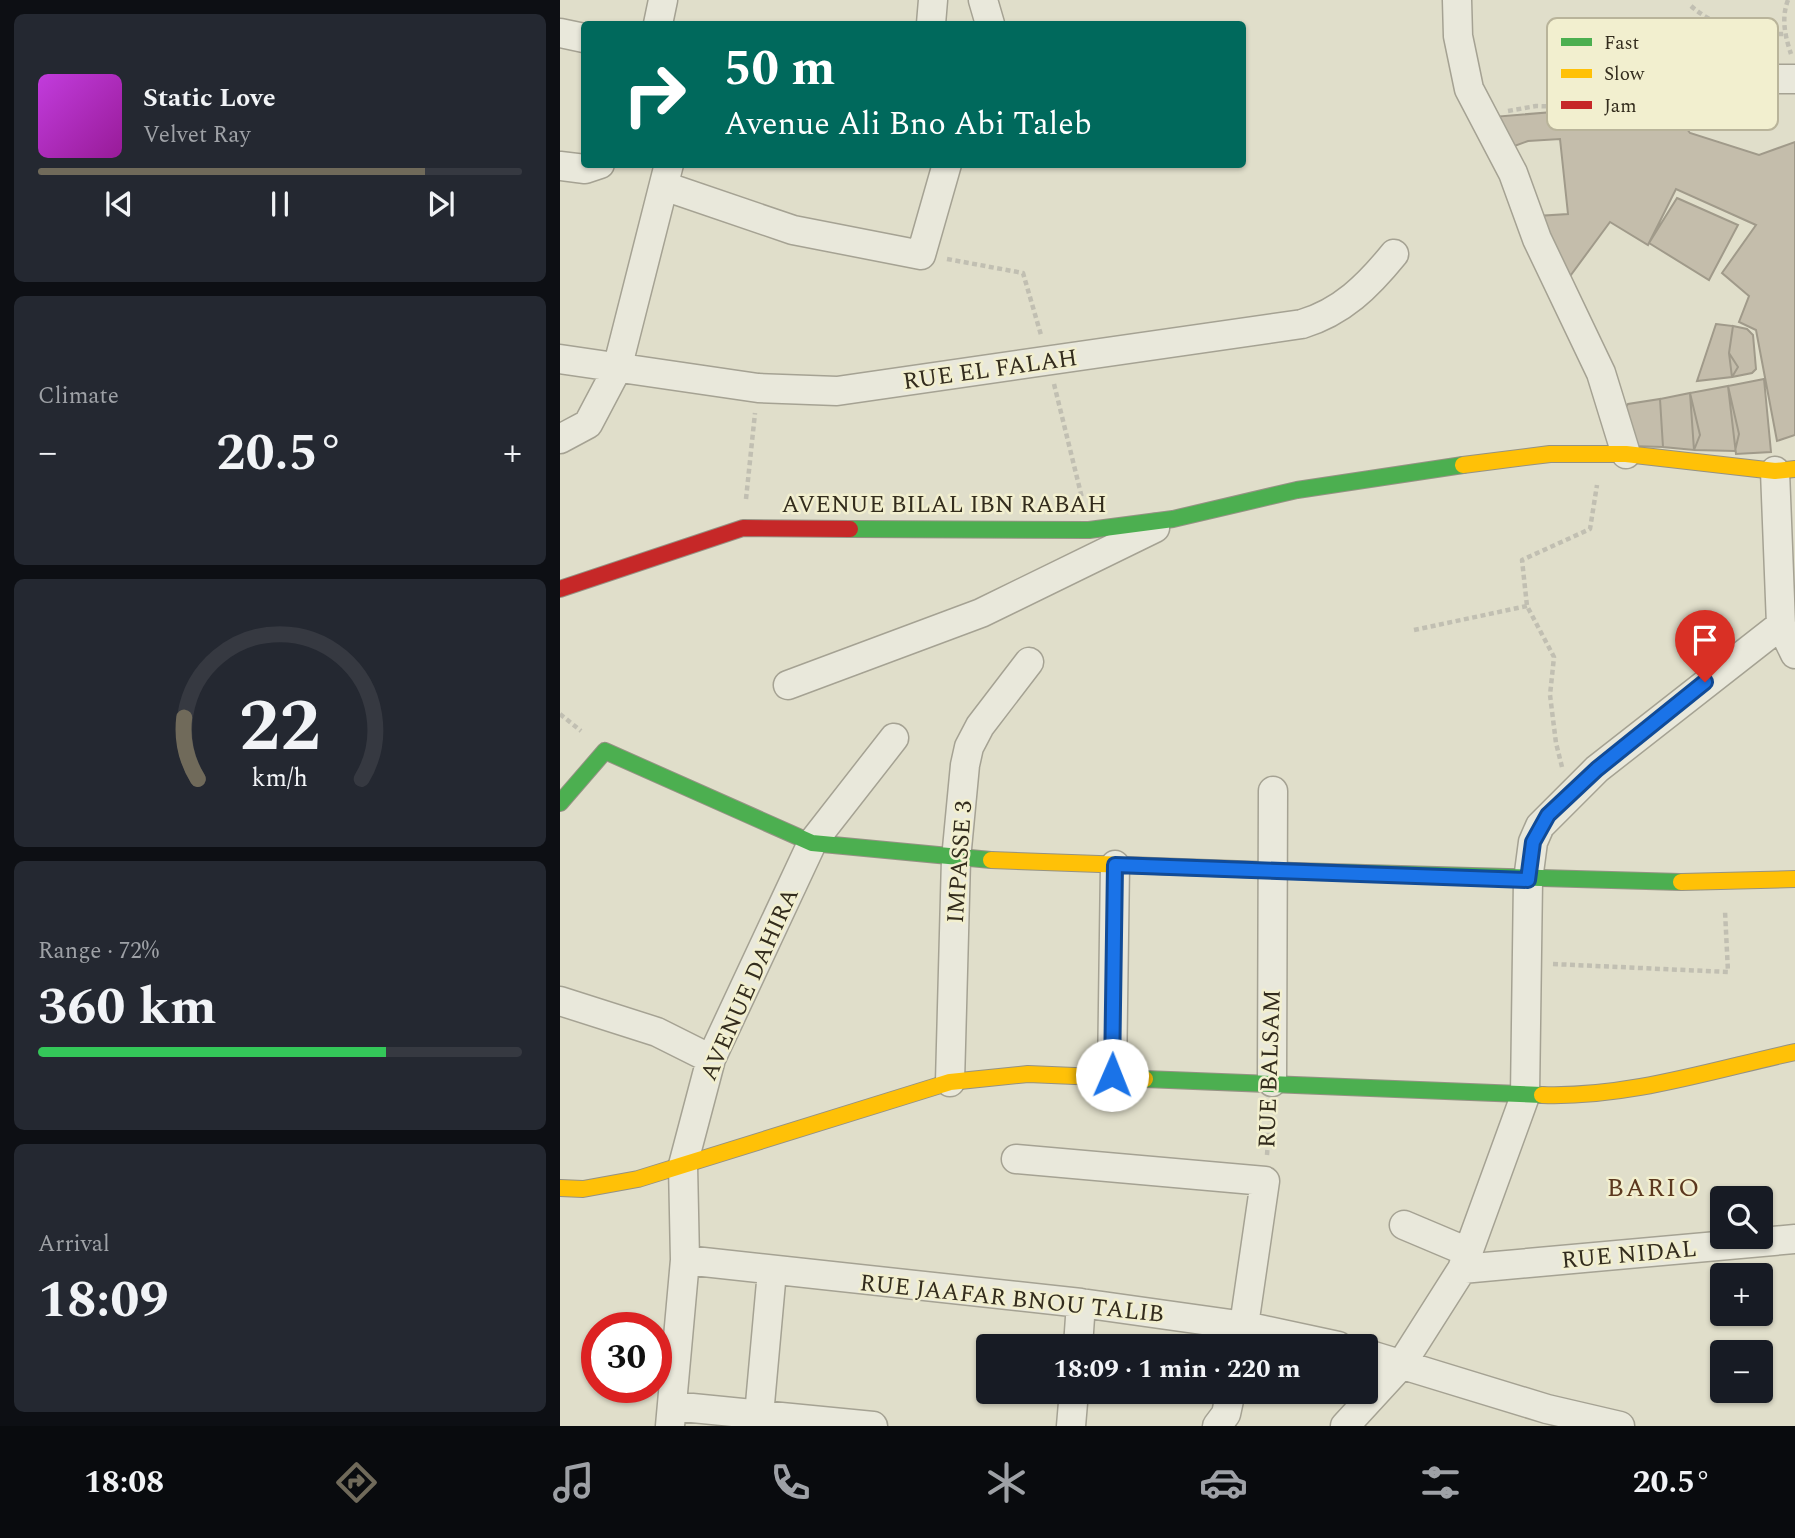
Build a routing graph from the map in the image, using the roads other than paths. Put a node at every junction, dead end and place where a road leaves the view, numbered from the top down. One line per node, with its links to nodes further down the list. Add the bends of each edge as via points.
1 (663, 0): 5 (street)
2 (933, 0): 6 (street)
3 (983, 0): 7 (street)
4 (1457, 0): 18 (street, via 1458,36 1469,89 1513,173 1537,239 1601,373)
5 (659, 21)
6 (931, 21)
7 (989, 21)
8 (560, 33): 9 (street)
9 (581, 36)
10 (560, 166): 11 (street)
11 (588, 168)
12 (946, 168): 13 (street, via 921,255 793,230)
13 (667, 175): 16 (street)
14 (1394, 254): 16 (street, RUE EL FALAH, via 1348,302 1314,321 837,391 758,388)
15 (560, 359): 16 (street, RUE EL FALAH)
16 (617, 369): 17 (street, via 588,424)
17 (560, 439)
18 (1626, 454): 19 (street, AVENUE BILAL IBN RABAH); 20 (street, AVENUE BILAL IBN RABAH, via 1550,454 1452,465 1297,490)
19 (1785, 470): 22 (street)
20 (1173, 519): 21 (street, AVENUE BILAL IBN RABAH, via 1089,530 743,528); 25 (street, via 981,613)
21 (560, 589)
22 (1781, 625): 23 (street); 34 (street, via 1686,696 1570,794 1540,826)
23 (1795, 654)
24 (1029, 662): 30 (street, IMPASSE 3, via 1000,696 969,747)
25 (788, 685)
26 (894, 738): 29 (street, AVENUE DAHIRA)
27 (1273, 791): 32 (street, RUE BALSAM)
28 (560, 803): 29 (street, via 605,751)
29 (812, 843): 30 (street); 37 (street, AVENUE DAHIRA)
30 (956, 859): 31 (street); 39 (street, IMPASSE 3)
31 (1115, 865): 32 (street); 38 (street)
32 (1272, 868): 34 (street); 40 (street, RUE BALSAM)
33 (1795, 878): 34 (street)
34 (1528, 880): 41 (street)
35 (560, 1001): 37 (street, via 657,1032)
36 (1795, 1052): 41 (street, via 1608,1093)
37 (711, 1059): 43 (street, AVENUE DAHIRA)
38 (1112, 1075): 39 (street, via 1028,1073); 40 (street)
39 (950, 1082): 43 (street)
40 (1272, 1082): 41 (street)
41 (1525, 1096): 48 (street)
42 (1016, 1159): 53 (street, RUE BALSAM, via 1265,1181)
43 (683, 1165): 44 (street, via 607,1186); 47 (street, AVENUE DAHIRA)
44 (560, 1188)
45 (1404, 1225): 48 (street)
46 (1795, 1239): 48 (street, RUE NIDAL)
47 (685, 1260): 49 (street, RUE JAAFAR BNOU TALIB); 59 (street, AVENUE DAHIRA)
48 (1465, 1261): 55 (street)
49 (772, 1271): 50 (street, RUE JAAFAR BNOU TALIB); 58 (street)
50 (1081, 1303): 51 (street); 52 (street, RUE JAAFAR BNOU TALIB)
51 (1078, 1334)
52 (1233, 1334)
53 (1243, 1334)
54 (1378, 1358): 55 (street)
55 (1401, 1365): 63 (street); 64 (street)
56 (1073, 1404): 61 (street)
57 (1228, 1404): 62 (street)
58 (759, 1415): 59 (street); 60 (street)
59 (671, 1416)
60 (873, 1426)
61 (1071, 1426)
62 (1217, 1426)
63 (1345, 1426)
64 (1620, 1426)

